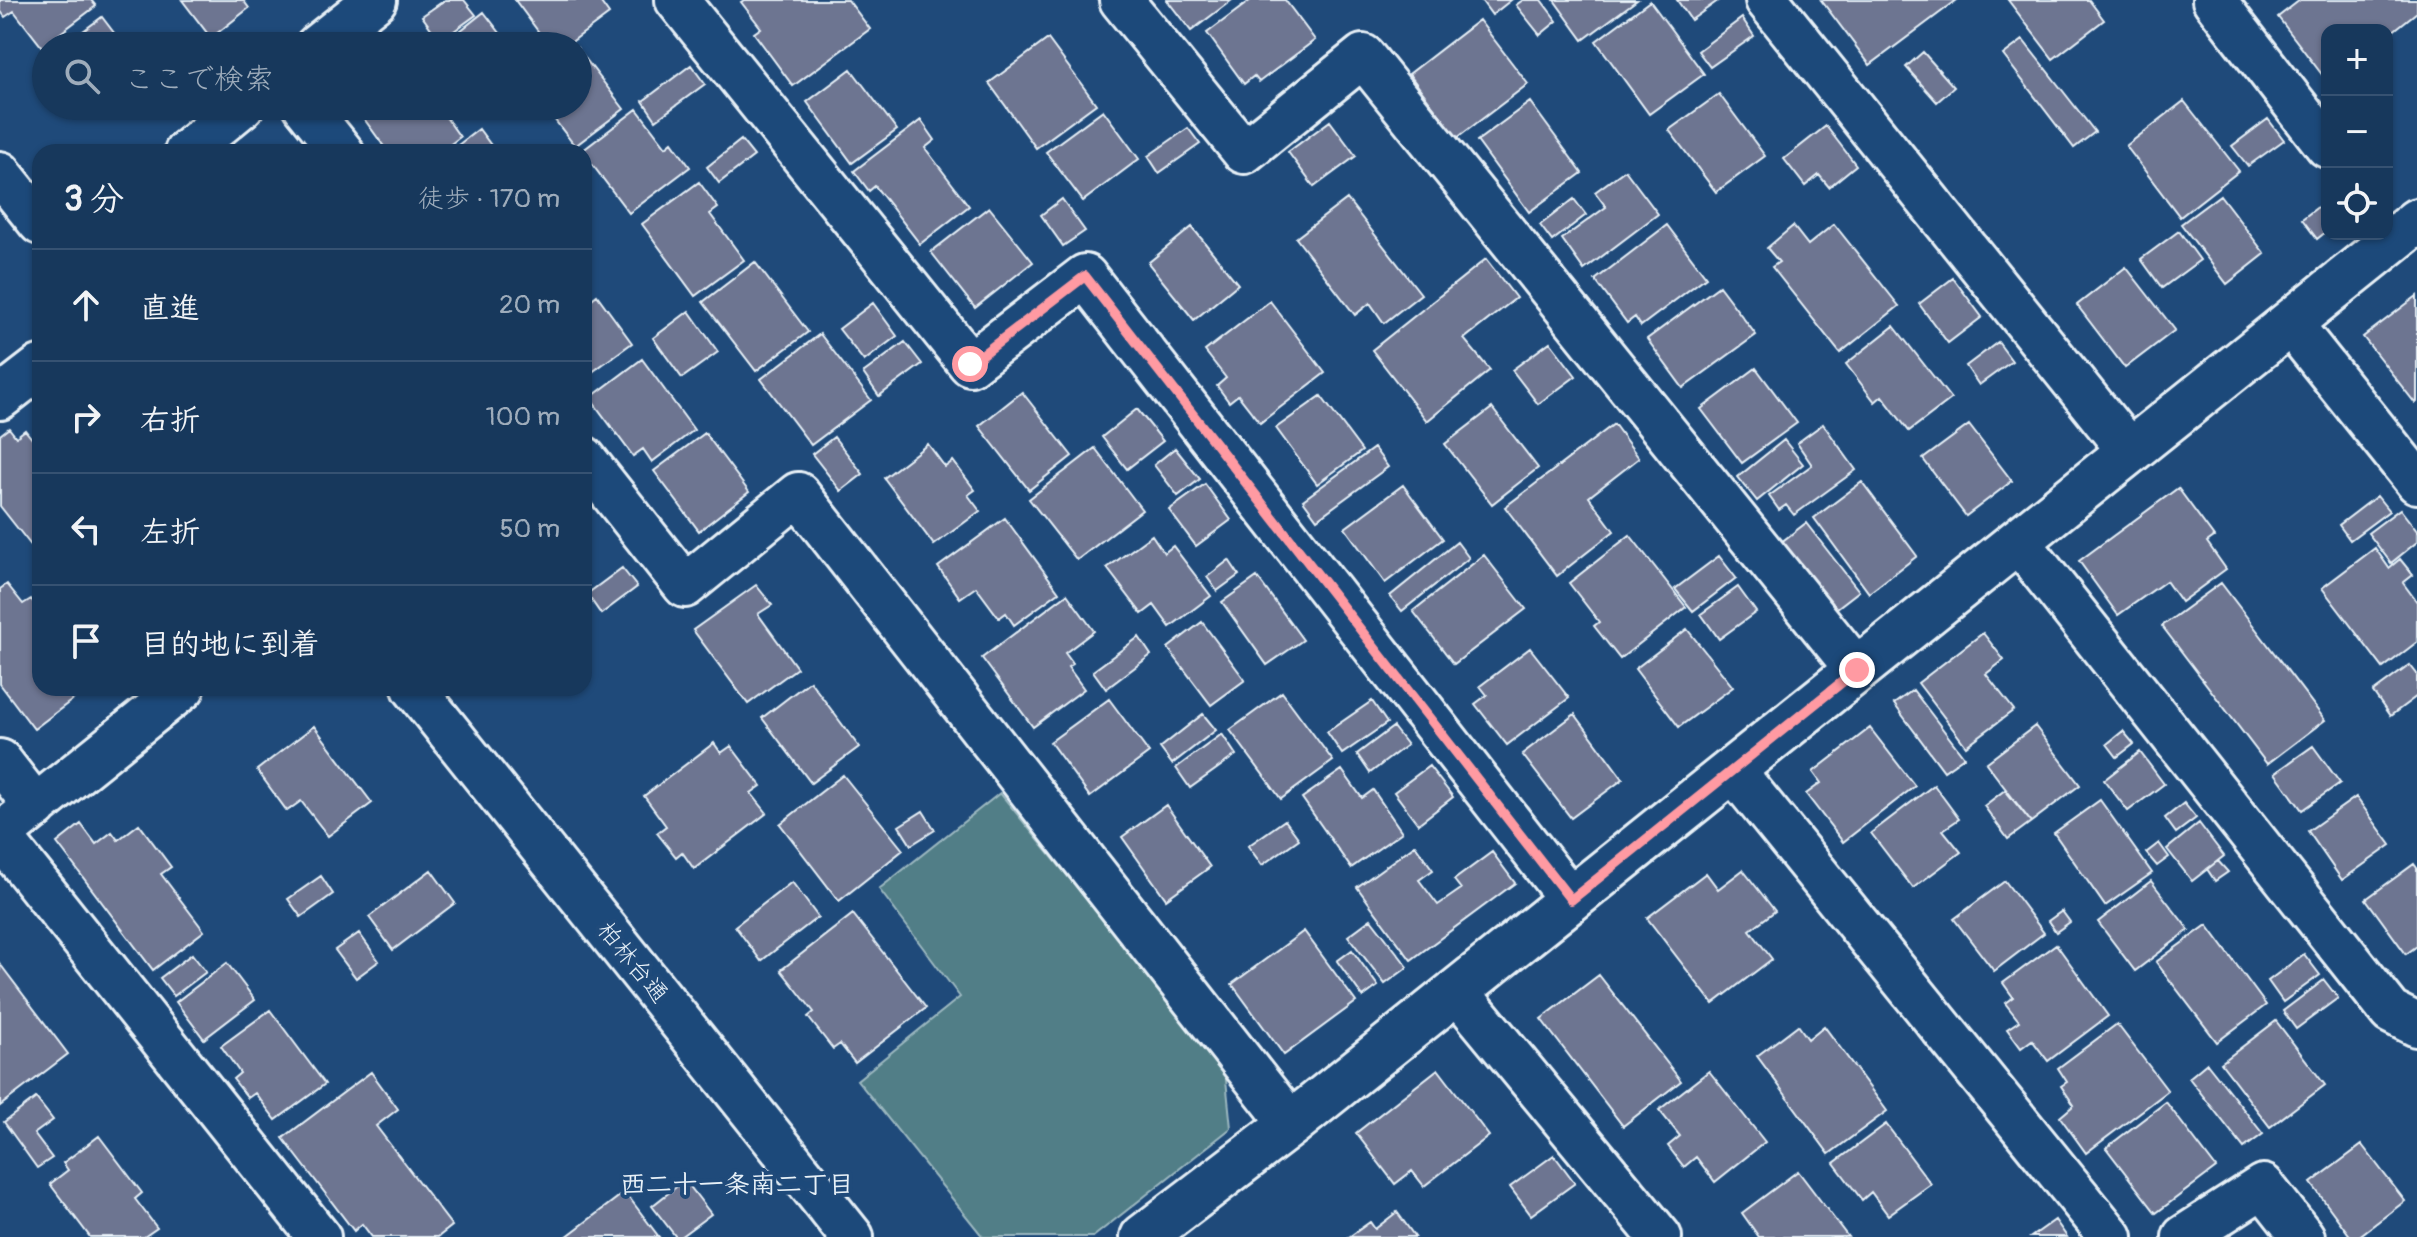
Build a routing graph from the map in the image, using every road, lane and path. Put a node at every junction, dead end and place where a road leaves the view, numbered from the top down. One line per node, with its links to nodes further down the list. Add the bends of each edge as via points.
1 (375, 0): 6 (street)
2 (677, 0): 29 (street, via 970,364 1085,276)
3 (1121, 0): 22 (street, via 1244,152 1363,56)
4 (1767, 0): 18 (street)
5 (2214, 0): 9 (street)
6 (335, 32)
7 (225, 120): 10 (street)
8 (316, 120): 11 (street)
9 (2321, 138)
10 (196, 144)
11 (336, 144)
12 (0, 173): 13 (street)
13 (32, 213)
14 (2400, 227): 15 (street)
15 (2290, 323): 18 (street); 20 (street)
16 (32, 373): 17 (street)
17 (0, 398)
18 (2130, 452): 21 (street)
19 (592, 468): 32 (street, via 685,586 798,494)
20 (2417, 482)
21 (2018, 541): 22 (street); 31 (street, via 2391,1012)
22 (1857, 670): 26 (street)
23 (173, 696): 27 (street)
24 (420, 696): 34 (street, 柏林台通)
25 (0, 761): 27 (street)
26 (1733, 770): 29 (street); 37 (street)
27 (36, 807): 28 (street)
28 (0, 836): 33 (street)
29 (1571, 900): 30 (street)
30 (1457, 991): 32 (street); 36 (street)
31 (2417, 1025)
32 (1291, 1124): 35 (street)
33 (319, 1237)
34 (852, 1237)
35 (1143, 1237)
36 (1660, 1237)
37 (2111, 1237)
38 (2184, 1237): 39 (street, via 2263,1186)
39 (2303, 1237)

